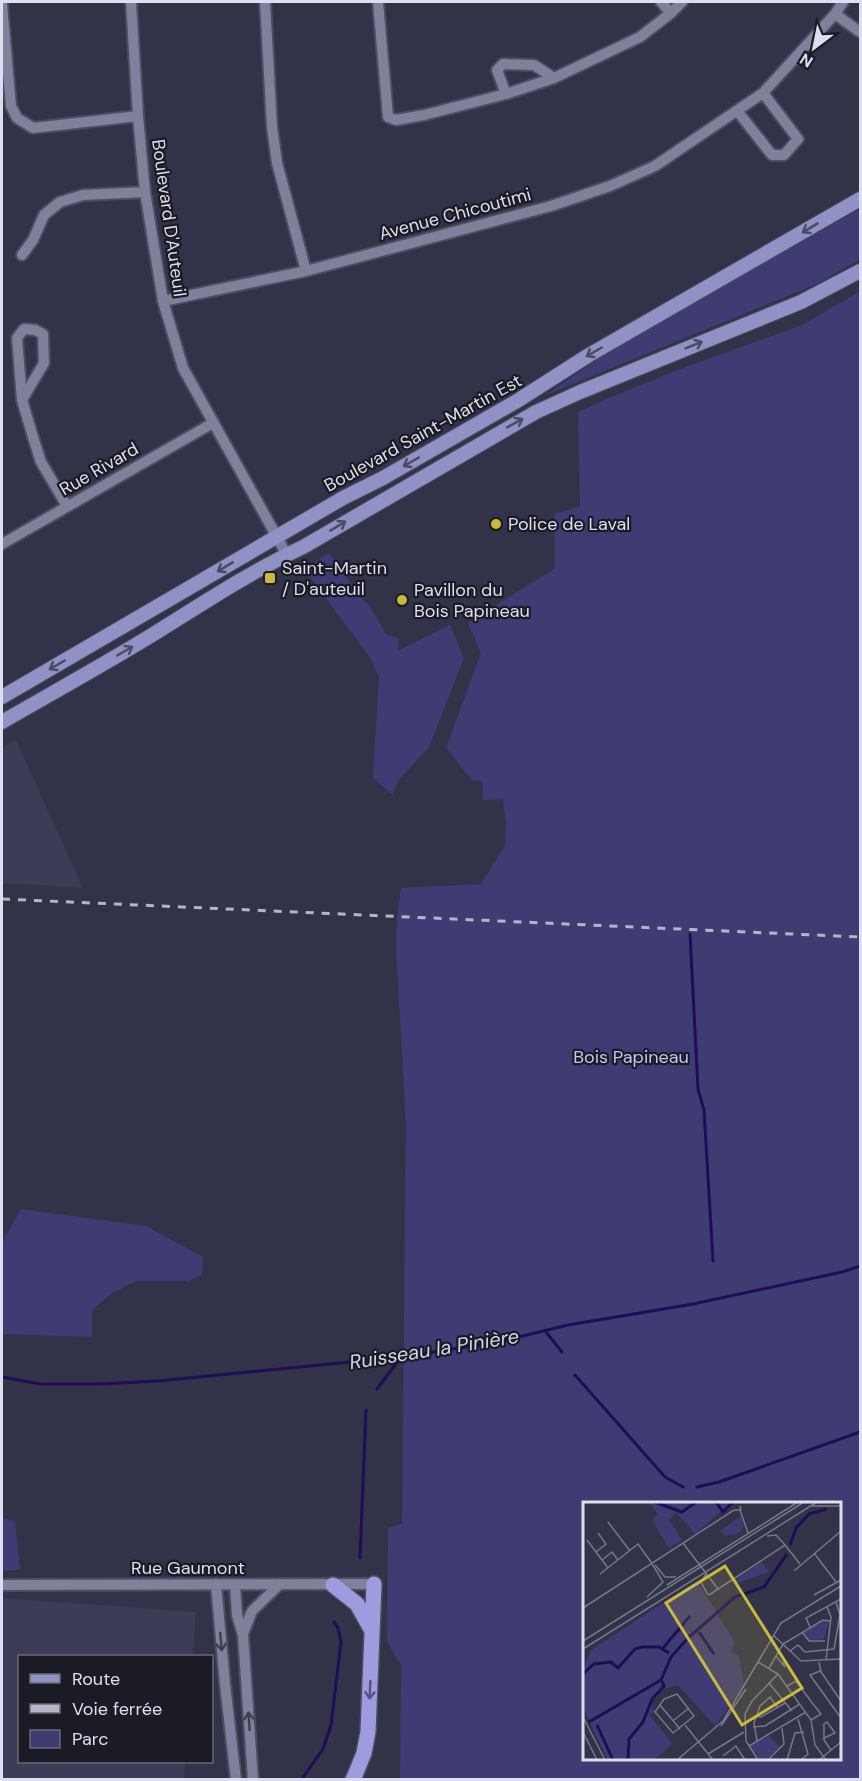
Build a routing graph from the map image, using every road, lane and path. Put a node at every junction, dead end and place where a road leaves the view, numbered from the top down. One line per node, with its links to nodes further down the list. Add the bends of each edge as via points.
1 (131, 2): 15 (street, Boulevard D'Auteuil)
2 (264, 2): 19 (street, via 277,163)
3 (378, 2): 13 (street, via 388,117 396,120 424,115)
4 (661, 2): 8 (street)
5 (682, 2): 8 (street)
6 (843, 2): 9 (street, Avenue Chicoutimi)
7 (2, 4): 15 (street, via 11,106 17,118 33,128)
8 (671, 13): 11 (street, via 640,37)
9 (835, 14): 10 (street); 12 (street, Avenue Chicoutimi)
10 (861, 32)
11 (554, 78): 13 (street); 13 (street, via 534,65 503,64 497,70)
12 (763, 93): 14 (street, Avenue Chicoutimi); 14 (street, via 798,139 784,155 772,155)
13 (506, 94)
14 (738, 112): 19 (street, Avenue Chicoutimi, via 655,166 610,186 551,206)
15 (138, 116): 16 (street, Boulevard D'Auteuil)
16 (145, 192): 18 (street, via 83,195 60,202 44,215); 21 (street, Boulevard D'Auteuil)
17 (861, 199): 24 (main road, Boulevard Saint-Martin Est, one-way to 24)
18 (22, 255)
19 (306, 271): 21 (street, Avenue Chicoutimi)
20 (861, 271): 25 (main road, Boulevard Saint-Martin Est, one-way to 20, via 565,398 801,302)
21 (163, 301): 23 (street, Boulevard D'Auteuil, via 183,368)
22 (22, 400): 22 (street, via 44,363 42,334 35,330 24,329 17,338); 28 (street, via 41,462)
23 (213, 423): 28 (street, Rue Rivard); 29 (street, Boulevard D'Auteuil)
24 (455, 436): 25 (main road); 26 (main road, Boulevard Saint-Martin Est, one-way to 26)
25 (464, 452): 27 (main road, Boulevard Saint-Martin Est)
26 (366, 485): 27 (main road); 29 (main road, Boulevard Saint-Martin Est)
27 (383, 499): 31 (main road, Boulevard Saint-Martin Est, one-way to 27)
28 (67, 506): 30 (street, Rue Rivard)
29 (276, 537): 31 (street, Boulevard D'Auteuil); 32 (main road, Boulevard Saint-Martin Est, one-way to 32)
30 (2, 544)
31 (287, 555): 33 (main road, Boulevard Saint-Martin Est, one-way to 31)
32 (2, 697)
33 (2, 722)
34 (216, 1584): 37 (street, Rue Gaumont); 38 (street, Rue Gaumont); 42 (street, one-way to 42)
35 (280, 1584): 38 (street, Rue Gaumont); 39 (street, Rue Gaumont); 41 (street, via 252,1611)
36 (374, 1584): 39 (street, Rue Gaumont); 40 (highway)
37 (2, 1585)
38 (235, 1585): 41 (street)
39 (333, 1585): 40 (highway, via 357,1604)
40 (372, 1632): 44 (highway, one-way to 44, via 368,1732)
41 (243, 1635): 43 (street, one-way to 41)
42 (236, 1779)
43 (253, 1779)
44 (353, 1779)

